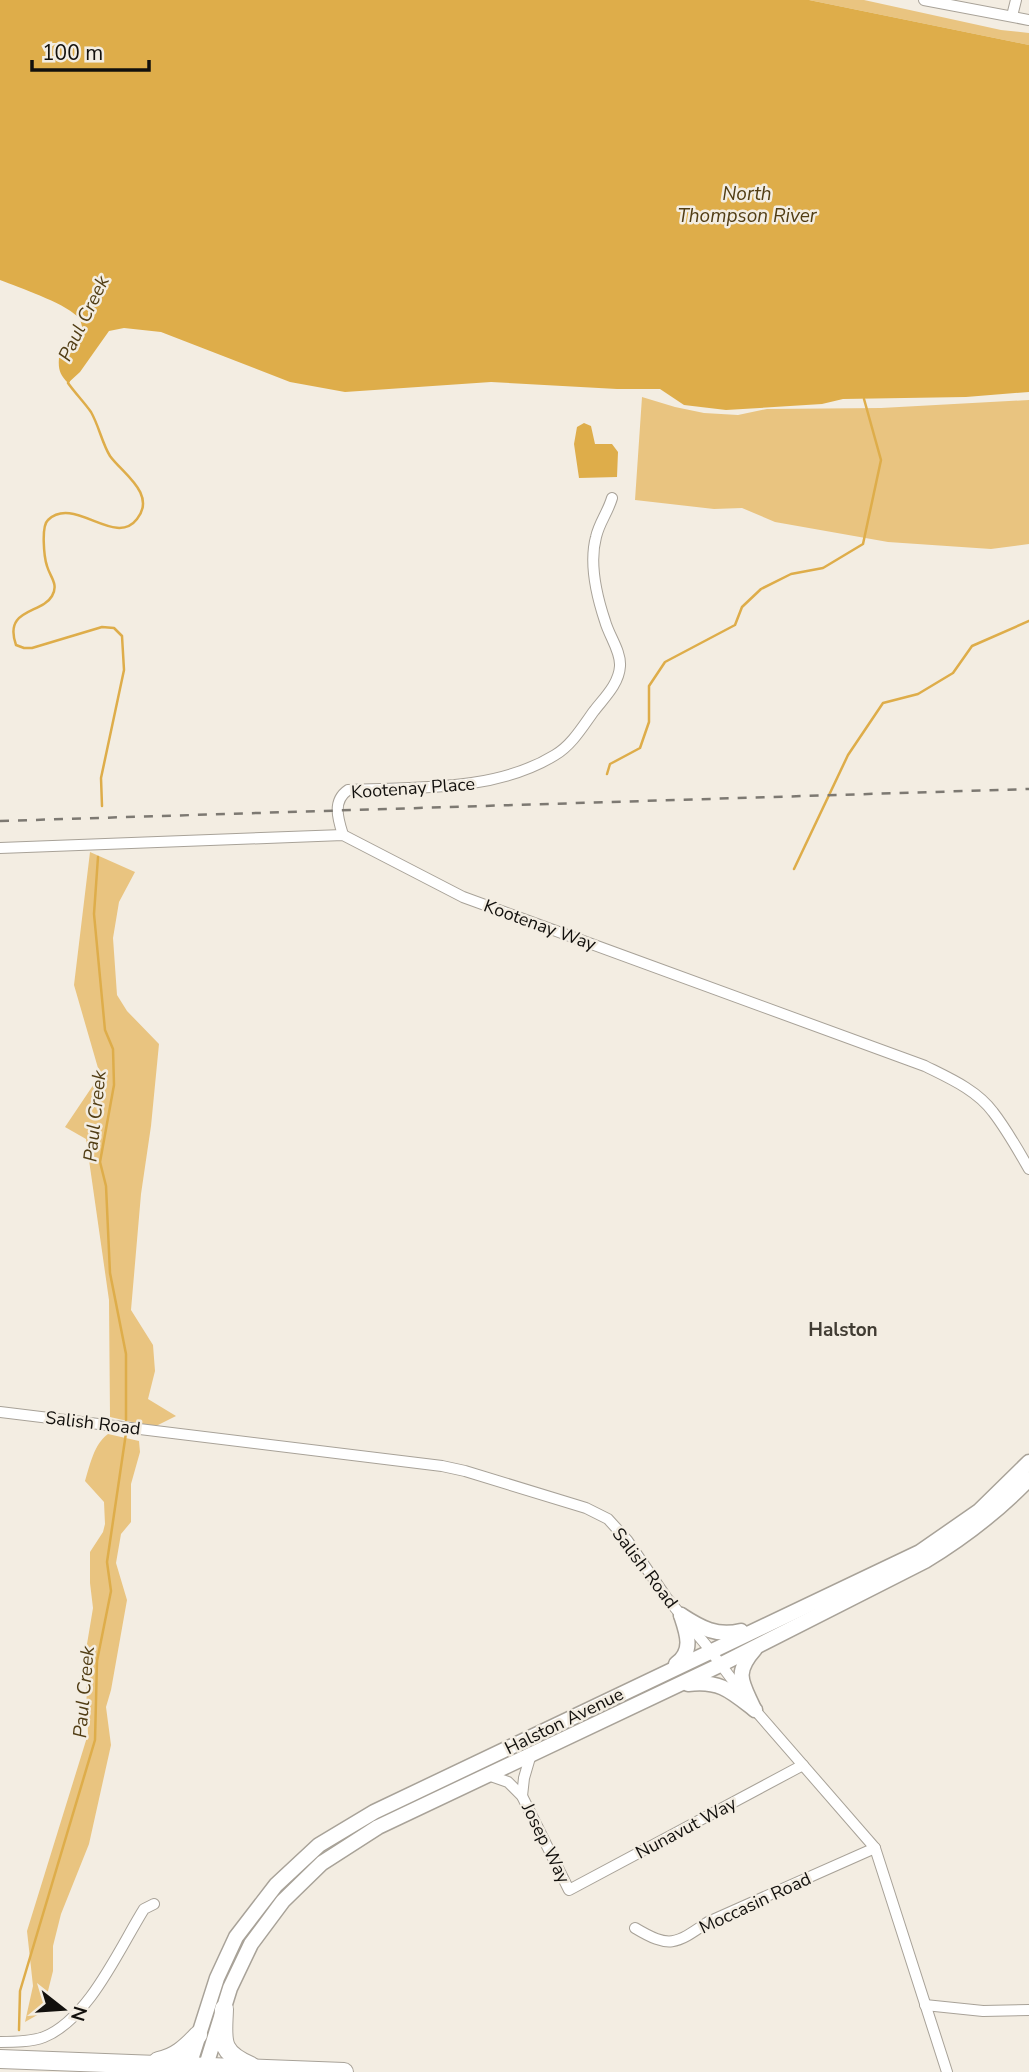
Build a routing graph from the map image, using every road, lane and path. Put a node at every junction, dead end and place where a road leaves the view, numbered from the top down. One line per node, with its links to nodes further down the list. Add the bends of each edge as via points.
1 (923, 0): 3 (street)
2 (1016, 0): 3 (street)
3 (1012, 16): 4 (street)
4 (1029, 20)
5 (612, 498): 6 (street, Kootenay Place, via 595,539 595,563 605,621 619,657 618,680 576,735 556,755 484,782 348,790 337,803)
6 (342, 835): 7 (street, Kootenay Way); 8 (street, Kootenay Way, via 463,897 950,1078 992,1111)
7 (0, 848)
8 (1029, 1169)
9 (0, 1412): 12 (street, Salish Road, via 465,1471 586,1508 607,1519 627,1539)
10 (1029, 1462): 13 (main road, Halston Avenue, via 948,1535 884,1571)
11 (1029, 1479): 14 (main road, Halston Avenue, via 952,1545)
12 (681, 1615): 13 (main road, via 718,1633); 15 (street, Salish Road); 17 (main road, via 687,1648 683,1659)
13 (764, 1625): 15 (main road, Halston Avenue)
14 (758, 1646): 16 (main road, Halston Avenue); 19 (main road, via 741,1667)
15 (710, 1650): 16 (street, Salish Road); 17 (main road, Halston Avenue)
16 (720, 1665): 18 (main road, Halston Avenue); 19 (street, Salish Road)
17 (664, 1673): 31 (main road, Halston Avenue, via 374,1812 319,1845 276,1885 236,1937)
18 (676, 1685): 19 (main road, via 713,1683); 20 (main road, Halston Avenue)
19 (755, 1710): 21 (street, Salish Road)
20 (531, 1754): 22 (main road, Halston Avenue); 23 (street, Josep Way)
21 (803, 1765): 24 (street, Salish Road); 25 (street, Nunavut Way)
22 (488, 1774): 23 (street, Josep Way, via 508,1782); 29 (main road, Halston Avenue, via 378,1827 322,1863 265,1922)
23 (522, 1796): 25 (street, Josep Way)
24 (875, 1848): 27 (street, Moccasin Road, via 708,1922 684,1938 656,1940); 28 (street, Salish Road)
25 (569, 1890)
26 (154, 1904): 32 (street, via 144,1909 94,1991 69,2022 43,2037)
27 (635, 1928)
28 (925, 2005): 30 (street); 38 (street, Salish Road)
29 (224, 2009): 35 (main road, Halston Avenue); 36 (highway, via 226,2050 233,2058)
30 (1029, 2010)
31 (198, 2035): 34 (highway, via 166,2059); 35 (main road, Halston Avenue)
32 (0, 2042)
33 (0, 2059): 34 (highway)
34 (140, 2063): 35 (highway)
35 (196, 2069): 36 (highway)
36 (260, 2069): 37 (highway)
37 (344, 2072)
38 (947, 2072)

